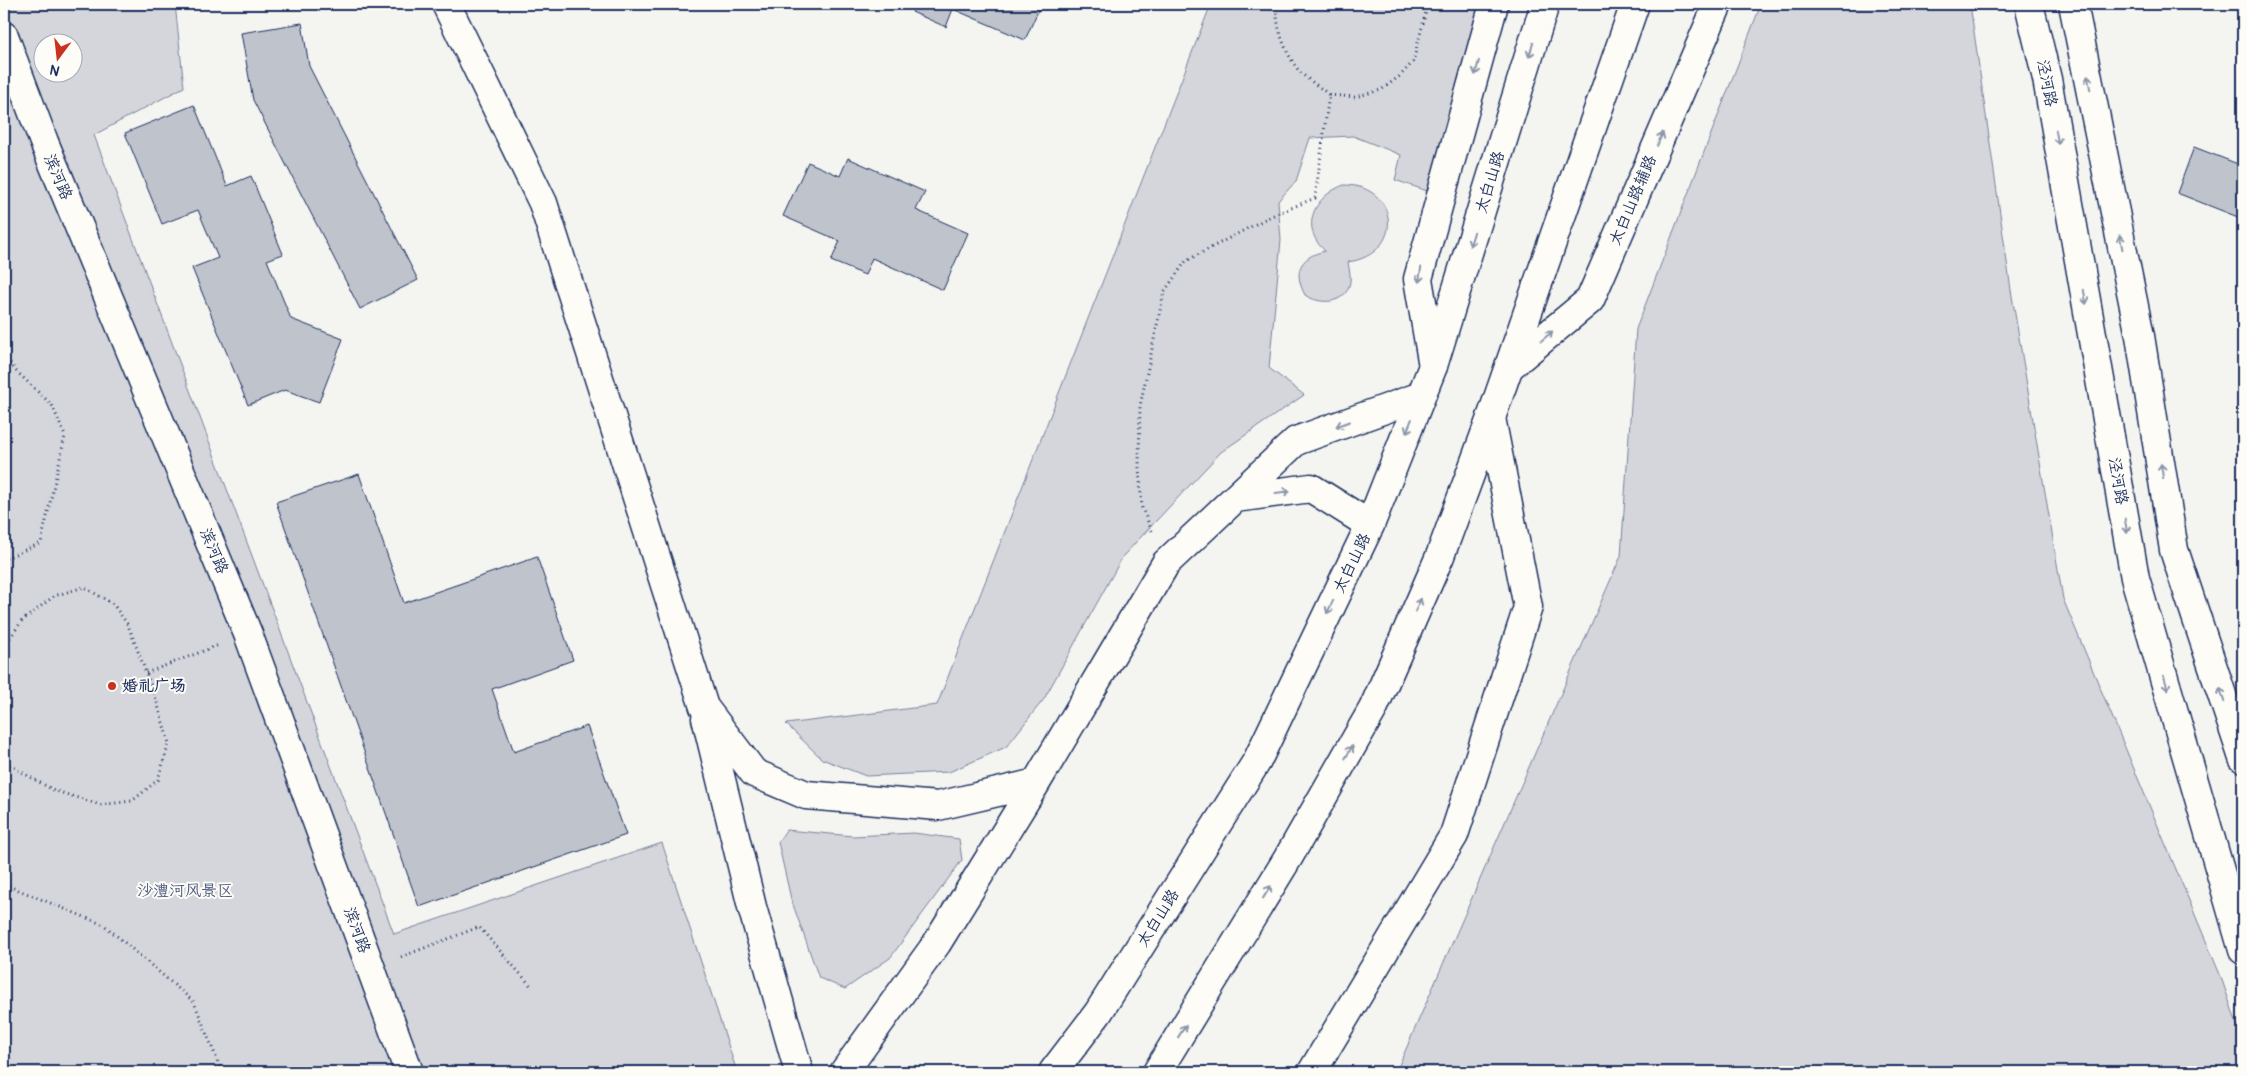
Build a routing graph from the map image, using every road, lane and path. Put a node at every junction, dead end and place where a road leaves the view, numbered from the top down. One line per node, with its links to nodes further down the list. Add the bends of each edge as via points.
1 (446, 4): 25 (street, via 543,203)
2 (1278, 4): 11 (path, via 1280,35 1300,72)
3 (1428, 4): 11 (path, via 1413,62 1400,76 1380,90 1355,97)
4 (1494, 4): 13 (street, one-way to 13, via 1418,279)
5 (1545, 4): 13 (street, 太白山路, one-way to 13)
6 (1635, 4): 14 (street)
7 (1718, 4): 14 (street, 太白山路辅路, one-way to 7, via 1590,300)
8 (2029, 4): 30 (street, 泾河路, one-way to 30, via 2047,79 2135,578)
9 (2073, 4): 26 (street, one-way to 9, via 2174,550 2140,336)
10 (4, 36): 21 (street, 滨河路, via 44,142)
11 (1329, 95): 20 (path, via 1315,198 1269,217 1186,261 1164,292 1140,406 1139,468 1142,508)
12 (4, 355): 19 (path, via 52,405 65,436 41,543)
13 (1433, 366): 15 (street, 太白山路)
14 (1509, 367): 16 (street)
15 (1421, 396): 17 (street, one-way to 17, via 1296,441); 18 (street, 太白山路, one-way to 18)
16 (1492, 418): 38 (street, one-way to 16, via 1288,858 1374,709 1440,556); 39 (street, via 1528,607 1454,835)
17 (1235, 498): 18 (street, one-way to 18, via 1311,488); 20 (street)
18 (1370, 525): 37 (street, 太白山路, one-way to 37, via 1257,760 1098,1014)
19 (4, 559)
20 (1166, 564): 28 (street)
21 (248, 634): 24 (path); 31 (street, 滨河路)
22 (4, 639): 23 (path)
23 (5, 645): 24 (path, via 22,621 54,596 84,587 113,604 128,625)
24 (146, 674): 27 (path, via 169,743 158,780 132,801 100,805 52,790)
25 (704, 707): 28 (street, via 754,773 806,795 938,806); 35 (street, via 752,906)
26 (2243, 758)
27 (4, 762)
28 (1036, 783): 36 (street, via 937,943)
29 (4, 884): 33 (path, via 104,924 194,1002)
30 (2243, 950)
31 (370, 968): 32 (path, via 479,927); 34 (street, 滨河路)
32 (530, 986)
33 (222, 1072)
34 (409, 1072)
35 (799, 1072)
36 (844, 1072)
37 (1053, 1072)
38 (1157, 1072)
39 (1312, 1072)

